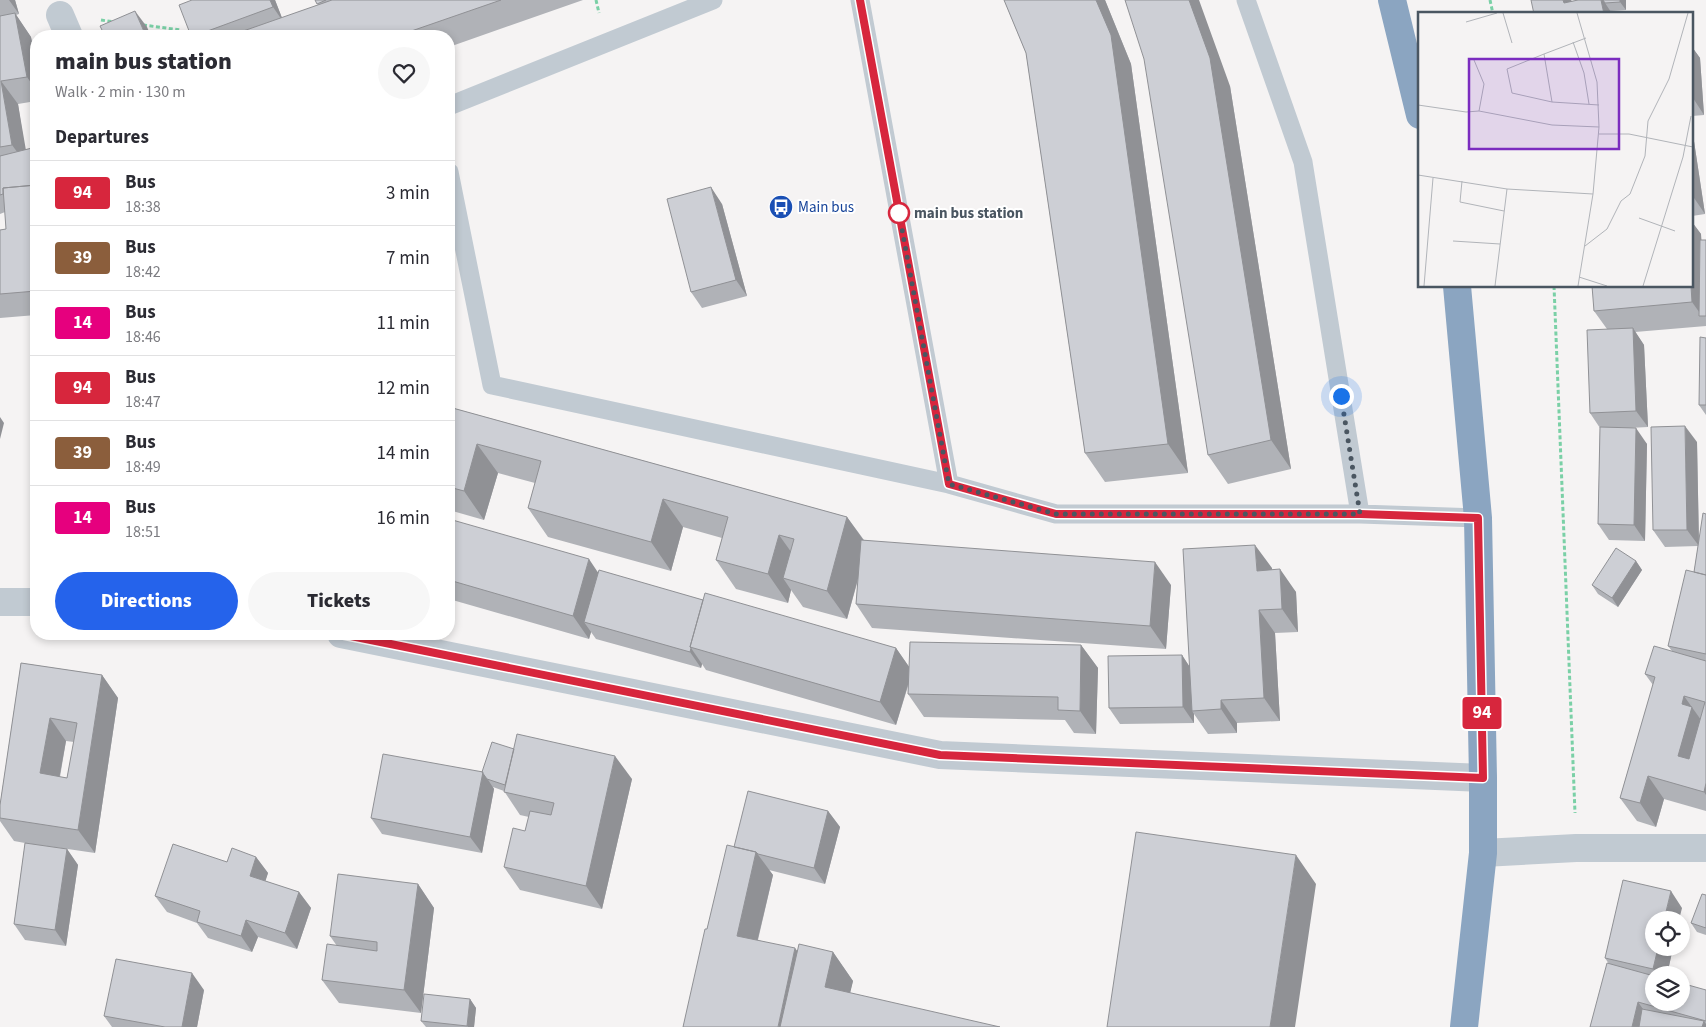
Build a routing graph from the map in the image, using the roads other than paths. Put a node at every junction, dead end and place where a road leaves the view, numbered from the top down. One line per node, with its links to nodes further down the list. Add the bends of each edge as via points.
1 (713, 0): 5 (lane)
2 (860, 0): 9 (lane)
3 (1246, 0): 10 (lane, via 1303,162)
4 (1392, 0): 6 (highway)
5 (455, 104)
6 (1418, 107)
7 (455, 202): 9 (lane, via 492,385)
8 (1457, 288): 11 (highway)
9 (949, 484): 10 (lane, via 1056,514)
10 (1360, 514): 11 (lane)
11 (1478, 518): 15 (highway)
12 (0, 602): 13 (street)
13 (30, 602)
14 (371, 640): 15 (street, via 940,755)
15 (1483, 778): 17 (highway)
16 (1706, 848): 17 (street, via 1576,848)
17 (1483, 853): 18 (highway)
18 (1464, 1027)

